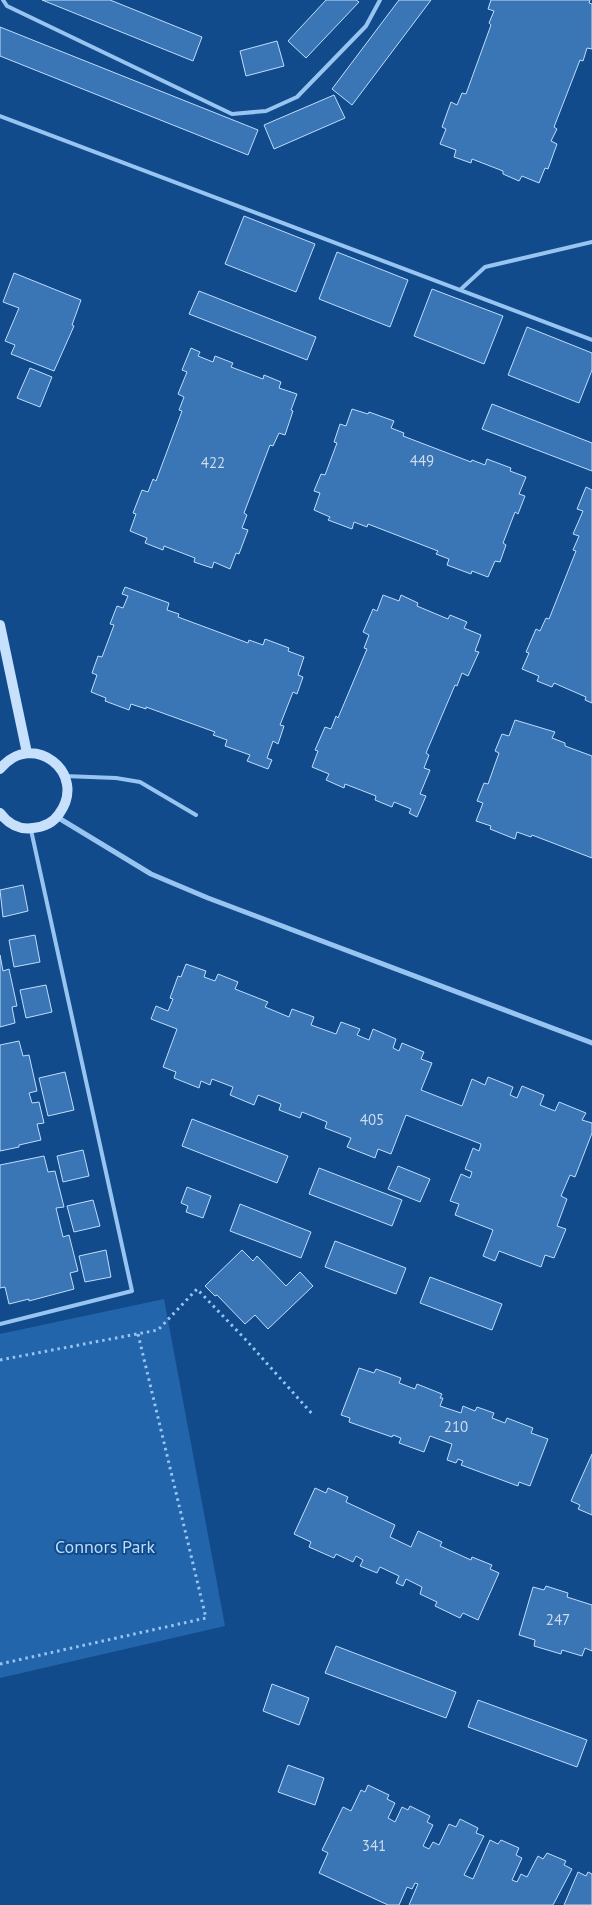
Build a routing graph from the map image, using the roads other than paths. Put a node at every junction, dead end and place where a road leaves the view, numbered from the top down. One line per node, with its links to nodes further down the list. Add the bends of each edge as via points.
1 (3, 0): 2 (lane, via 7,6 232,114 266,111 297,97 366,26)
2 (380, 0)
3 (0, 116): 5 (lane)
4 (592, 242): 5 (lane, via 484,268)
5 (460, 290): 6 (lane)
6 (592, 340)
7 (0, 625): 8 (street)
8 (27, 753): 9 (street, via 5,762); 10 (street, via 49,758)
9 (0, 769)
10 (64, 776): 12 (lane, via 140,782); 13 (street, via 68,786 67,798)
11 (0, 814): 14 (street, via 10,823)
12 (196, 814)
13 (57, 817): 14 (street, via 50,824); 15 (street, via 158,878)
14 (31, 829): 16 (lane, via 132,1291)
15 (592, 1043)
16 (0, 1324)

